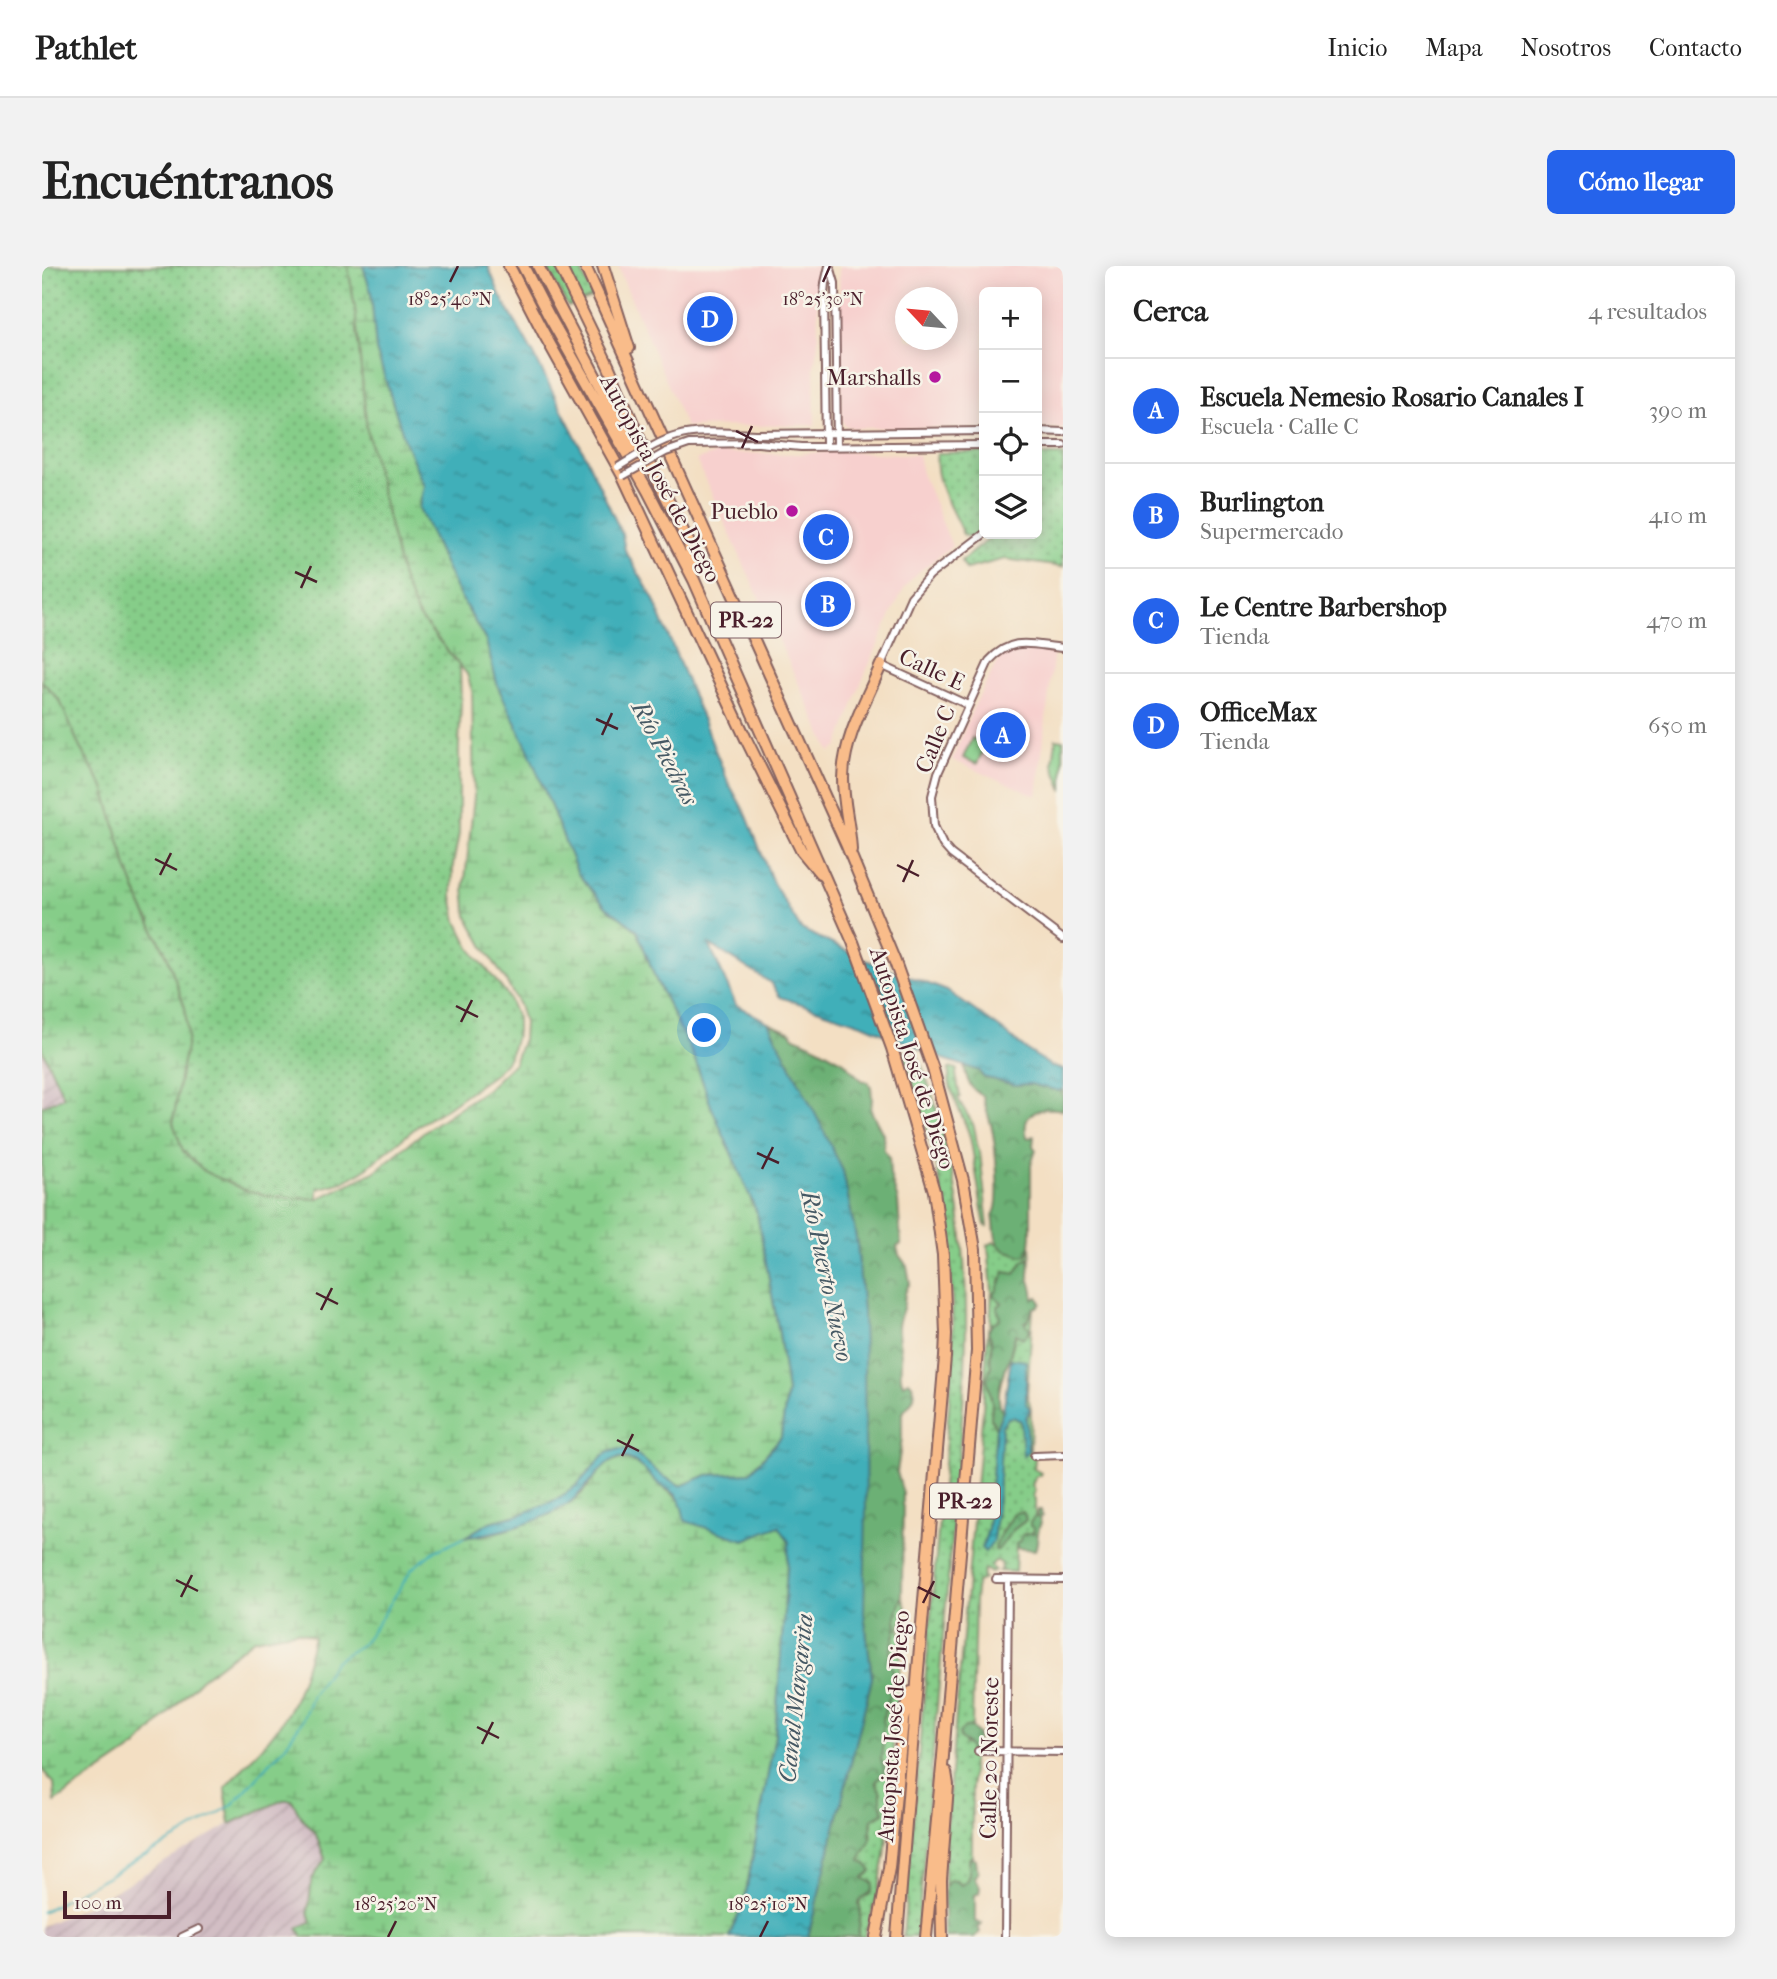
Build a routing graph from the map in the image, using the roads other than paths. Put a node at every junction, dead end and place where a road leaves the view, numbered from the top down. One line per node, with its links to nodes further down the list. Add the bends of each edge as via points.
1 (509, 266): 19 (highway)
2 (523, 266): 20 (highway, Autopista José de Diego / PR-22)
3 (538, 266): 20 (highway, via 631,445)
4 (560, 266): 22 (highway, via 689,543)
5 (585, 266): 8 (highway, Autopista José de Diego / PR-22)
6 (603, 266): 8 (highway)
7 (830, 266): 12 (street, via 824,283); 13 (street, via 835,283)
8 (640, 384): 26 (highway, Autopista José de Diego / PR-22)
9 (979, 431): 13 (street)
10 (1042, 432): 11 (street)
11 (1063, 432)
12 (825, 433): 13 (street); 17 (street); 19 (street, bridge, via 679,435)
13 (837, 433): 18 (street)
14 (979, 445): 18 (street)
15 (1042, 445): 16 (street)
16 (1063, 445)
17 (825, 446): 18 (street); 19 (street, bridge, via 689,444)
18 (837, 446)
19 (621, 472): 27 (highway, via 801,850)
20 (648, 492): 22 (highway, Autopista José de Diego / PR-22)
21 (979, 538): 24 (street, via 930,575 911,597)
22 (694, 580): 27 (highway, Autopista José de Diego / PR-22)
23 (1063, 648): 25 (street, Calle C, via 1023,642 998,651)
24 (881, 665): 25 (street, Calle E); 26 (highway, via 844,764)
25 (968, 705): 28 (street, Calle C, via 932,796 937,833 956,860)
26 (851, 856): 38 (highway, Autopista José de Diego / PR-22, via 933,1069 963,1180 975,1249 977,1351)
27 (829, 886): 34 (highway, Autopista José de Diego / PR-22, via 892,1048 934,1191 943,1255 945,1357)
28 (1063, 939)
29 (1063, 1455): 30 (street)
30 (1034, 1456)
31 (996, 1579): 32 (street)
32 (1008, 1580): 33 (street); 36 (street, Calle 20 Noreste)
33 (1063, 1580)
34 (918, 1670): 39 (highway, via 904,1720); 44 (highway, Autopista José de Diego / PR-22)
35 (978, 1751): 36 (street)
36 (1006, 1752): 37 (street); 47 (street, Calle 20 Noreste)
37 (1063, 1752)
38 (943, 1756): 45 (highway, Autopista José de Diego / PR-22); 46 (highway, via 948,1785)
39 (892, 1846): 42 (highway); 43 (highway)
40 (199, 1929): 41 (street)
41 (183, 1937)
42 (869, 1937)
43 (876, 1937)
44 (897, 1937)
45 (926, 1937)
46 (942, 1937)
47 (1004, 1937)

